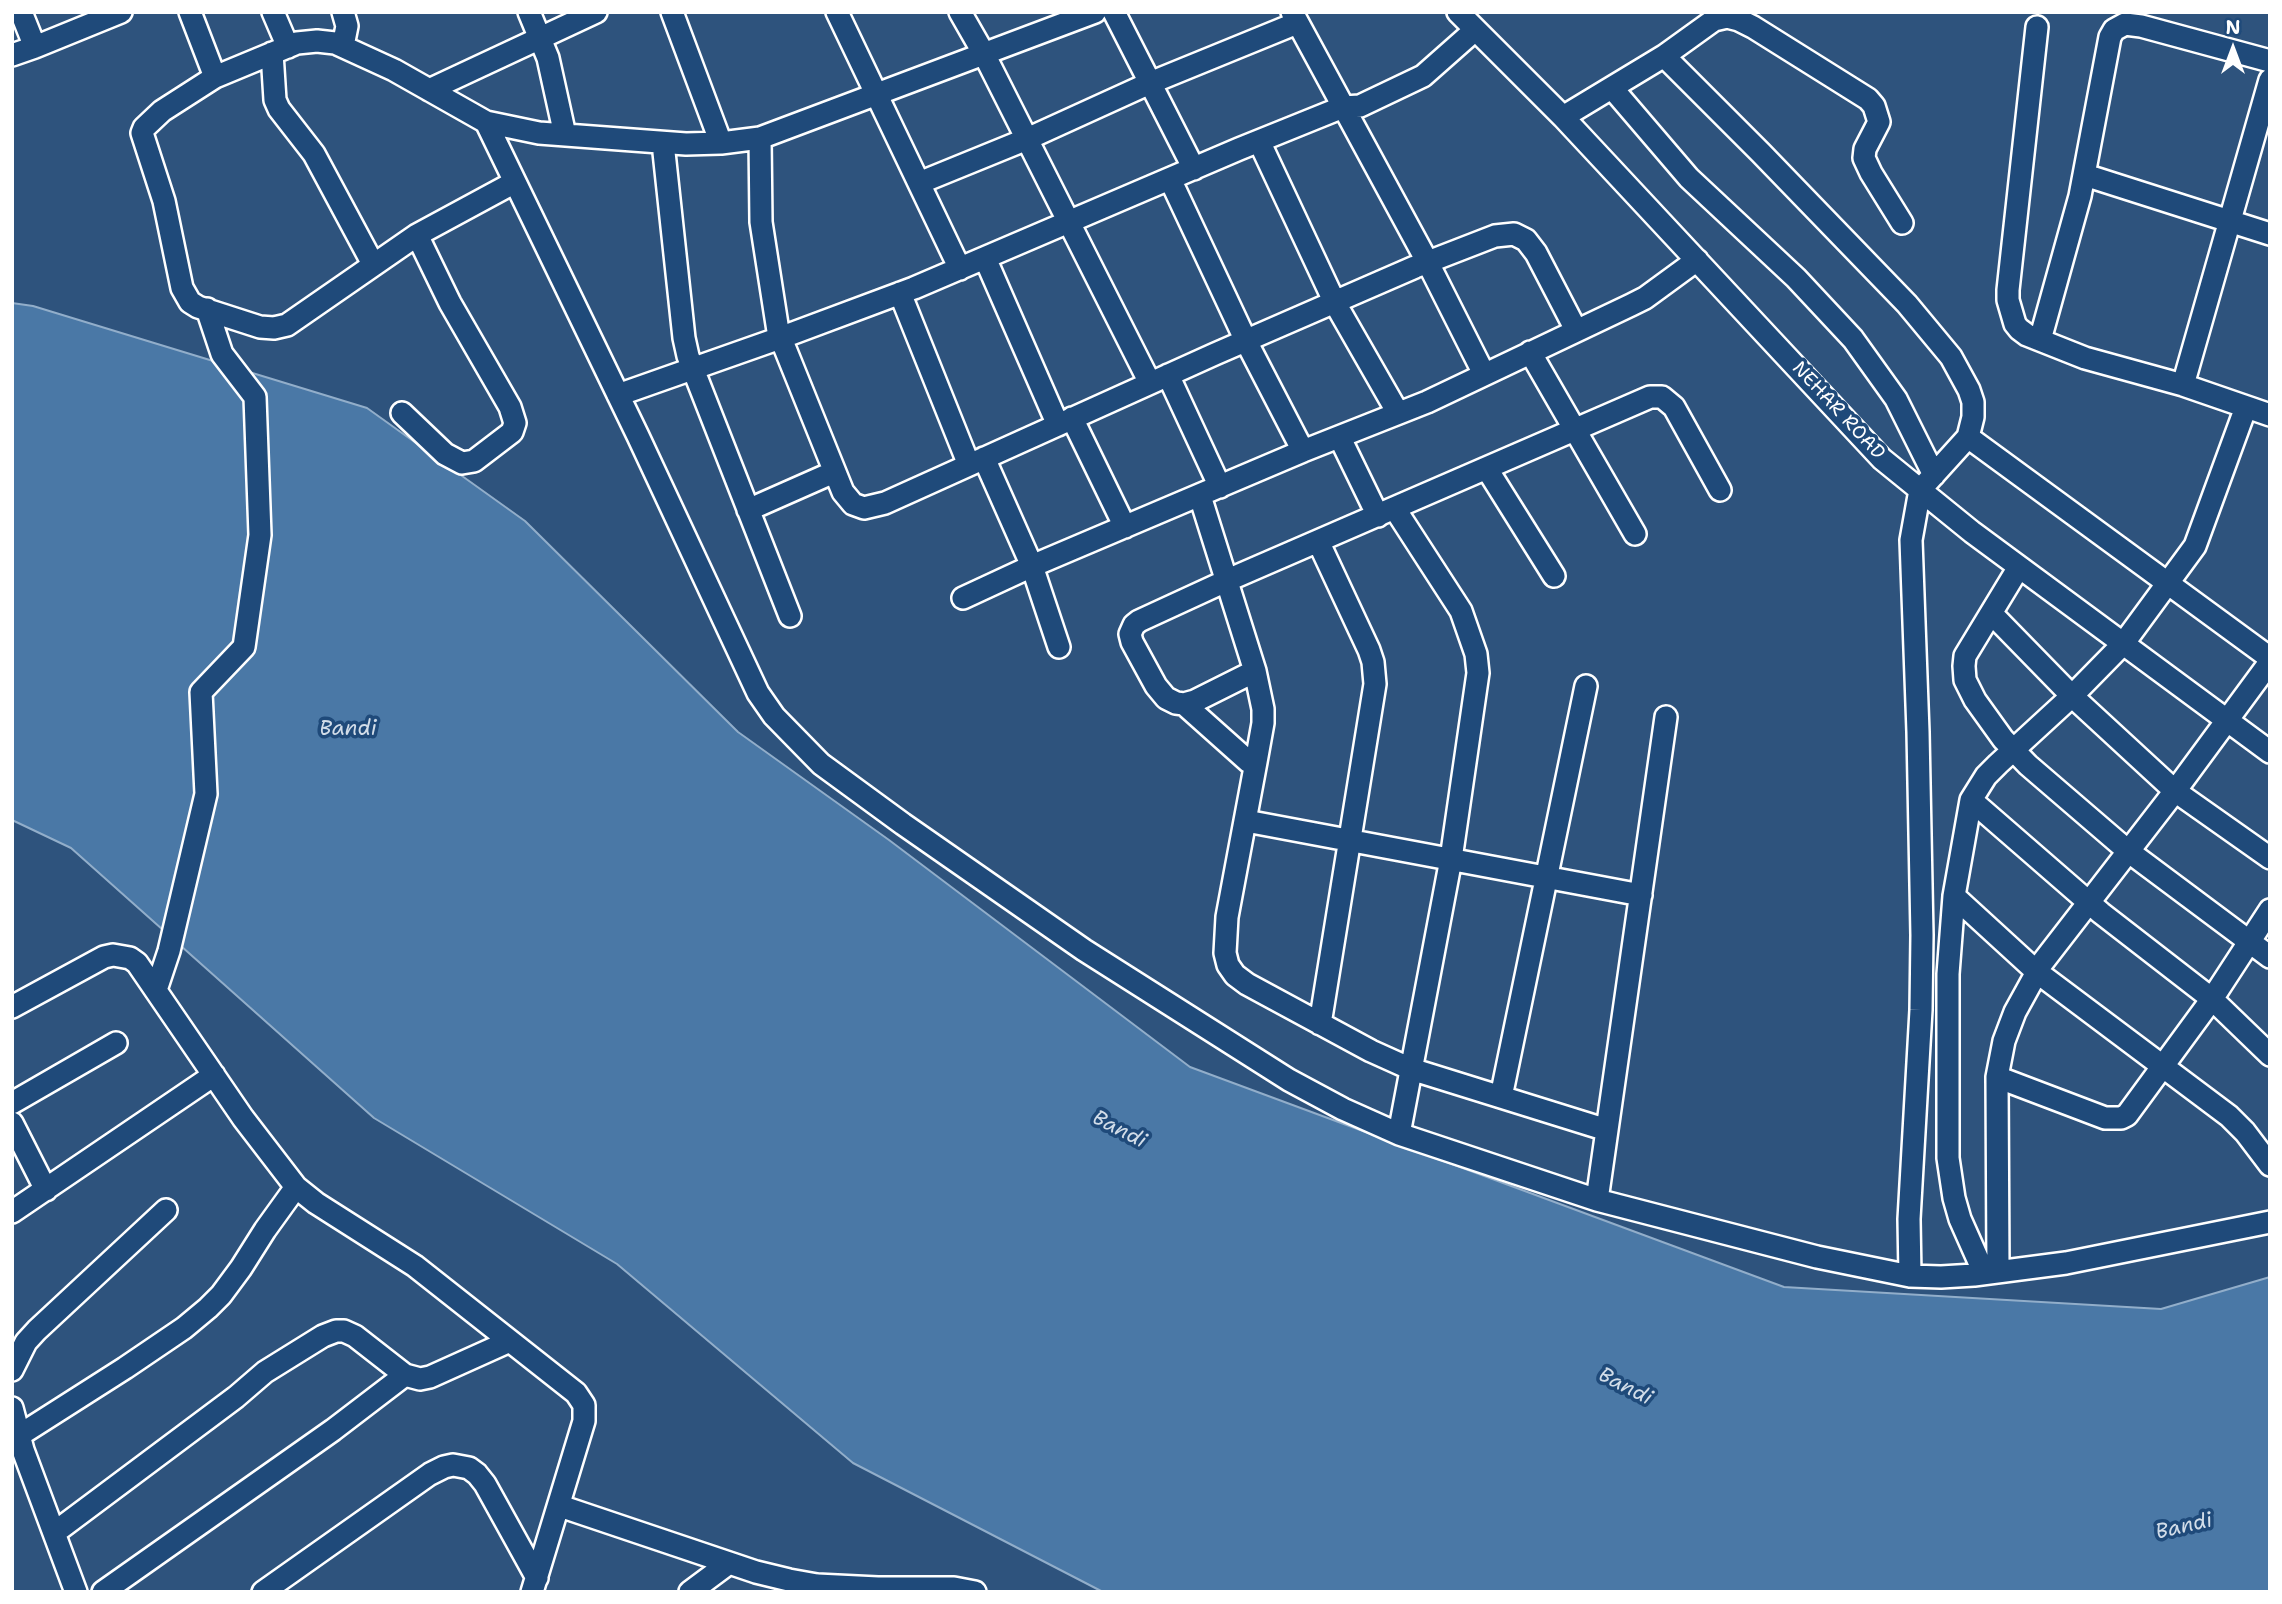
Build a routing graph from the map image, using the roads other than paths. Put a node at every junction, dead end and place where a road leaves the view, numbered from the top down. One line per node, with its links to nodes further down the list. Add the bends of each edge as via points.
1 (21, 12): 19 (street)
2 (190, 12): 25 (street)
3 (273, 12): 20 (street)
4 (342, 12): 18 (street, via 346,26)
5 (529, 12): 17 (street)
6 (596, 12): 17 (street)
7 (672, 12): 39 (street)
8 (960, 12): 21 (street)
9 (1096, 12): 21 (street)
10 (1114, 12): 27 (street)
11 (1458, 12): 16 (street, NEHAR ROAD)
12 (117, 13): 19 (street)
13 (843, 14): 30 (street)
14 (1295, 17): 27 (street); 31 (street)
15 (2037, 27): 60 (street, via 2008,300 2019,330)
16 (1475, 30): 31 (street, via 1423,76 1360,106); 32 (street, NEHAR ROAD)
17 (540, 38): 29 (street); 34 (street)
18 (343, 46): 20 (street, via 317,41); 29 (street)
19 (35, 47): 22 (street)
20 (280, 50): 25 (street); 53 (street, via 275,100 314,154)
21 (984, 54): 30 (street); 36 (street)
22 (12, 55)
23 (1664, 57): 28 (street); 47 (street, via 1714,20 1727,17 1753,27 1868,99 1880,122 1865,149 1866,165); 74 (street, via 1935,336 1969,390 1973,417)
24 (2270, 61): 41 (street, via 2141,26 2118,26 2110,37)
25 (215, 77): 57 (street, via 162,111 142,133 167,211 182,288 190,302)
26 (2270, 80): 46 (street)
27 (1150, 83): 36 (street); 40 (street)
28 (1612, 88): 32 (street); 80 (street, via 1689,178 1796,278 1853,339 1896,399)
29 (429, 90): 33 (street)
30 (877, 94): 35 (street); 44 (street)
31 (1343, 107): 37 (street); 52 (street)
32 (1563, 117): 51 (street, NEHAR ROAD)
33 (486, 121): 34 (street); 43 (street)
34 (565, 135): 38 (street)
35 (760, 138): 39 (street); 59 (street, via 761,222)
36 (1027, 139): 44 (street); 45 (street)
37 (1259, 141): 40 (street); 56 (street)
38 (663, 143): 39 (street); 63 (street, via 684,338)
39 (721, 143)
40 (1194, 169): 42 (street)
41 (2085, 175): 46 (street); 60 (street)
42 (1170, 179): 45 (street); 61 (street)
43 (515, 182): 49 (street); 67 (street)
44 (919, 183): 54 (street)
45 (1070, 222): 50 (street); 65 (street)
46 (2229, 222): 48 (street); 66 (street)
47 (1902, 223)
48 (2270, 234)
49 (417, 235): 53 (street); 69 (street, via 516,423 512,432 483,454 462,463 445,454)
50 (985, 258): 54 (street); 72 (street)
51 (1697, 260): 58 (street, via 1644,298); 80 (street, NEHAR ROAD, via 1882,459)
52 (1428, 263): 56 (street); 58 (street, via 1495,236 1521,236 1536,253); 64 (street)
53 (373, 264): 57 (street, via 281,327 260,327)
54 (960, 269): 55 (street)
55 (900, 293): 59 (street); 77 (street)
56 (1335, 303): 61 (street); 70 (street)
57 (207, 309): 123 (street, via 222,354 255,397 260,535 244,647 201,692 206,794)
58 (1576, 330): 62 (street)
59 (780, 338): 63 (street); 79 (street)
60 (2040, 340): 66 (street, via 2085,358)
61 (1246, 341): 65 (street); 76 (street)
62 (1530, 352): 64 (street); 73 (street)
63 (692, 368): 67 (street); 83 (street)
64 (1484, 374): 70 (street)
65 (1159, 379): 72 (street); 82 (street)
66 (2183, 385): 68 (street)
67 (618, 395): 137 (street, via 758,693 813,757 1095,957 1289,1080)
68 (2246, 407): 71 (street); 92 (street, via 2195,546)
69 (402, 413)
70 (1398, 413): 75 (street)
71 (2270, 415)
72 (1065, 422): 77 (street); 85 (street)
73 (1575, 431): 78 (street); 81 (street, via 1650,397 1662,397 1674,407); 86 (street)
74 (1968, 437): 80 (street); 92 (street)
75 (1340, 438): 76 (street); 84 (street)
76 (1303, 451): 82 (street)
77 (976, 461): 79 (street, via 885,503 864,508 849,500); 88 (street)
78 (1487, 469): 84 (street); 90 (street)
79 (834, 472): 83 (street)
80 (1927, 482): 89 (street, NEHAR ROAD); 146 (street, via 1911,540 1922,936)
81 (1720, 490)
82 (1210, 491): 85 (street); 91 (street)
83 (748, 510): 95 (street)
84 (1386, 512): 87 (street); 114 (street, via 1461,611 1476,654 1476,694)
85 (1125, 527): 88 (street)
86 (1635, 534)
87 (1318, 541): 91 (street); 111 (street, via 1374,672)
88 (1032, 566): 93 (street); 97 (street)
89 (2019, 567): 94 (street); 96 (street, NEHAR ROAD)
90 (1554, 576)
91 (1228, 580): 99 (street); 102 (street, via 1133,625 1132,642 1156,686 1166,698)
92 (2168, 583): 96 (street); 98 (street)
93 (963, 598)
94 (1991, 613): 101 (street); 105 (street, via 1965,656 1965,680)
95 (790, 615)
96 (2123, 644): 101 (street); 104 (street, NEHAR ROAD)
97 (1059, 648)
98 (2270, 660): 104 (street)
99 (1255, 671): 102 (street); 107 (street, via 1263,709)
100 (1586, 686): 115 (street)
101 (2072, 696): 105 (street); 108 (street)
102 (1184, 704): 107 (street, via 1249,762)
103 (1666, 717): 116 (street)
104 (2227, 721): 106 (street, NEHAR ROAD); 108 (street)
105 (2014, 751): 109 (street, via 1986,776); 112 (street)
106 (2270, 752)
107 (1256, 762): 110 (street)
108 (2175, 791): 112 (street); 113 (street)
109 (1971, 800): 117 (street); 118 (street)
110 (1246, 821): 111 (street); 126 (street, via 1227,917 1224,953 1228,965 1247,984)
111 (1351, 840): 114 (street); 126 (street)
112 (2128, 851): 118 (street); 120 (street)
113 (2270, 858)
114 (1451, 859): 115 (street); 130 (street)
115 (1545, 877): 116 (street); 133 (street)
116 (1641, 895): 136 (street)
117 (1954, 896): 122 (street); 145 (street, via 1948,974 1948,1158 1960,1219)
118 (2089, 903): 122 (street); 124 (street)
119 (2270, 910): 120 (street)
120 (2250, 941): 121 (street); 124 (street)
121 (2270, 957)
122 (2037, 972): 129 (street); 132 (street, via 2004,1041)
123 (156, 990): 125 (street, via 137,963 113,955); 131 (street)
124 (2212, 999): 128 (street); 129 (street)
125 (12, 1007)
126 (1320, 1024): 130 (street)
127 (116, 1043): 134 (street)
128 (2270, 1055)
129 (2162, 1065): 132 (street, via 2127,1115 2114,1118 2094,1115); 138 (street, via 2229,1116)
130 (1411, 1069): 133 (street); 137 (street)
131 (214, 1075): 139 (street); 140 (street)
132 (1997, 1077): 145 (street)
133 (1501, 1097): 136 (street)
134 (12, 1103)
135 (12, 1124): 140 (street)
136 (1607, 1130): 141 (street)
137 (1399, 1134): 141 (street)
138 (2270, 1165)
139 (296, 1187): 147 (street, via 415,1266); 151 (street, via 208,1308)
140 (46, 1190): 143 (street)
141 (1597, 1200): 146 (street)
142 (166, 1210): 148 (street, via 37,1330)
143 (12, 1212)
144 (2270, 1222): 145 (street, via 2066,1263)
145 (1991, 1272): 146 (street, via 1941,1278)
146 (1910, 1276)
147 (510, 1341): 149 (street, via 430,1377); 152 (street, via 576,1393 584,1405 584,1421)
148 (12, 1370)
149 (405, 1375): 153 (street, via 355,1336 335,1331 323,1336 265,1372); 158 (street)
150 (12, 1408): 151 (street)
151 (16, 1439): 153 (street)
152 (560, 1506): 154 (street); 155 (street)
153 (54, 1533): 157 (street)
154 (729, 1563): 156 (street); 160 (street)
155 (535, 1585): 159 (street, via 485,1484 469,1468 453,1465 430,1474)
156 (816, 1588): 161 (street)
157 (76, 1592)
158 (103, 1592)
159 (263, 1592)
160 (690, 1592)
161 (975, 1592)

